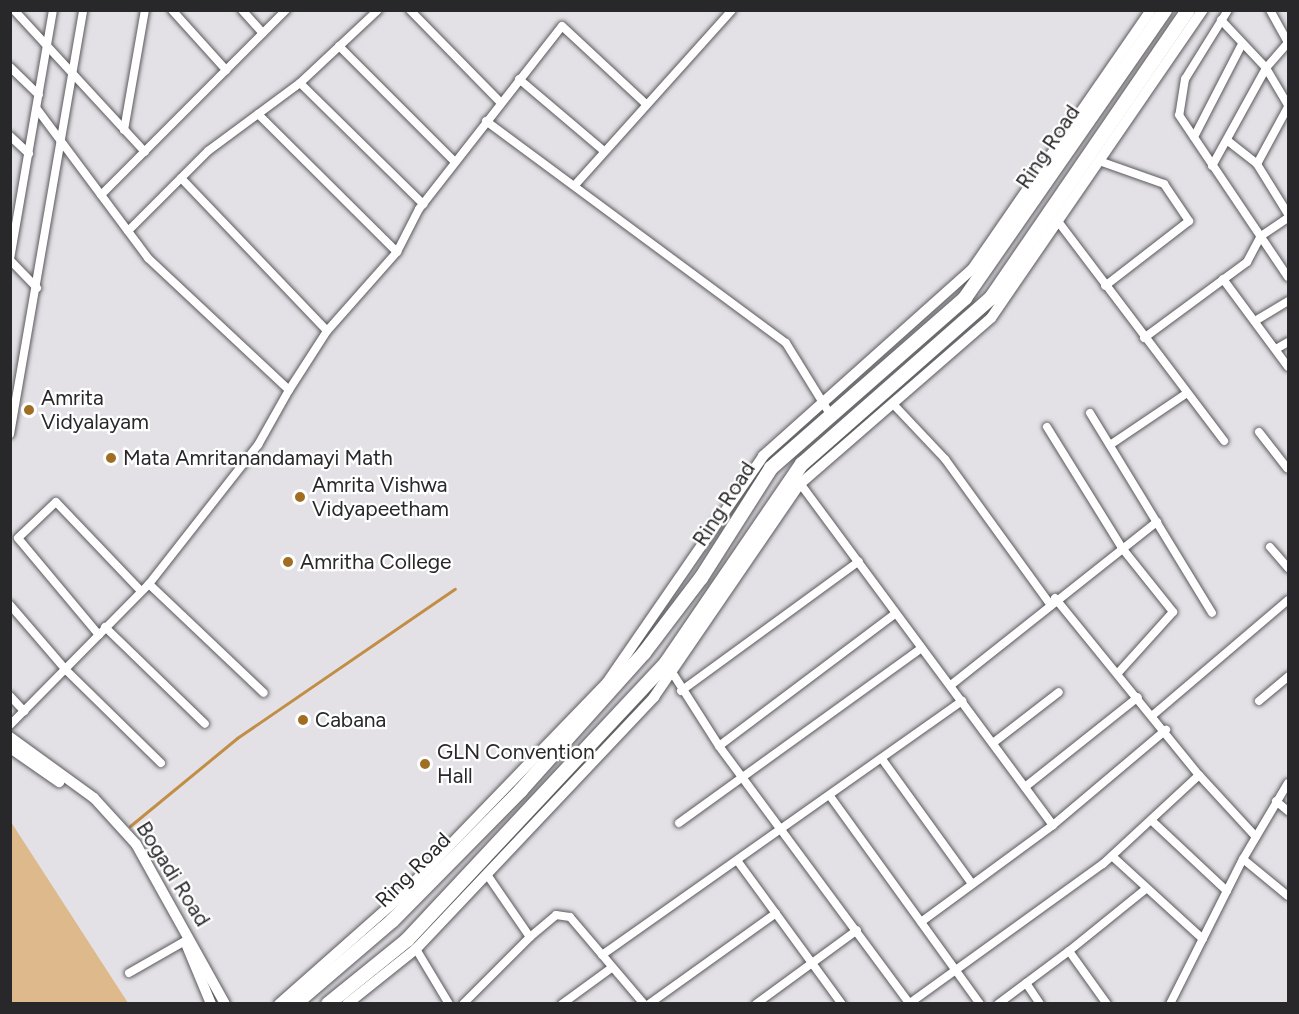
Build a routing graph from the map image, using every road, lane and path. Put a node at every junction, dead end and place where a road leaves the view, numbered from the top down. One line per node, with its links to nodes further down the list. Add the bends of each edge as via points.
1 (14, 10): 20 (street)
2 (53, 10): 20 (street)
3 (83, 10): 26 (street)
4 (145, 10): 36 (street)
5 (172, 10): 25 (street)
6 (242, 10): 18 (street)
7 (286, 10): 18 (street)
8 (378, 10): 21 (street)
9 (410, 10): 30 (street)
10 (732, 10): 31 (street)
11 (1151, 10): 71 (street, via 973,268 921,320)
12 (1165, 10): 74 (highway, Ring Road, via 977,284)
13 (1188, 10): 81 (highway, Ring Road, via 991,298)
14 (1203, 10): 45 (street)
15 (1228, 10): 17 (street)
16 (1270, 10): 19 (street)
17 (1221, 20): 22 (street); 39 (street, via 1203,45 1179,100 1179,115)
18 (263, 33): 25 (street)
19 (1288, 42): 24 (street)
20 (48, 45): 26 (street); 29 (street)
21 (339, 46): 28 (street); 44 (street)
22 (1241, 46): 24 (street); 39 (street)
23 (10, 67): 29 (street)
24 (1266, 68): 32 (street); 40 (street)
25 (226, 70): 42 (street)
26 (73, 75): 36 (street); 38 (street)
27 (519, 79): 30 (street); 31 (street, via 562,26); 41 (street)
28 (300, 83): 34 (street); 51 (street)
29 (39, 95): 33 (street)
30 (500, 102): 35 (street)
31 (645, 103): 41 (street)
32 (1288, 106): 46 (street)
33 (37, 109): 38 (street); 43 (street)
34 (258, 114): 48 (street); 56 (street)
35 (486, 121): 44 (street); 49 (street)
36 (124, 130): 42 (street)
37 (10, 136): 43 (street)
38 (61, 138): 50 (street); 61 (street)
39 (1194, 138): 47 (street)
40 (1228, 141): 46 (street); 47 (street)
41 (604, 151): 49 (street)
42 (145, 152): 50 (street)
43 (29, 154): 57 (street)
44 (455, 162): 51 (street)
45 (1102, 162): 53 (street); 60 (street, via 1164,184 1189,221)
46 (1257, 164): 52 (street)
47 (1212, 166): 55 (street)
48 (181, 178): 54 (street); 64 (street)
49 (575, 186): 71 (street, via 786,343)
50 (101, 195): 54 (street)
51 (423, 204): 56 (street)
52 (1288, 216): 55 (street)
53 (1060, 224): 60 (street); 72 (street, via 992,318)
54 (128, 231): 69 (street, via 148,258)
55 (1261, 236): 58 (street); 59 (street, via 1247,262)
56 (397, 252): 64 (street)
57 (10, 260): 61 (street)
58 (1288, 277)
59 (1222, 279): 63 (street); 65 (street)
60 (1105, 286): 65 (street)
61 (38, 288): 77 (street)
62 (1288, 301): 63 (street)
63 (1255, 321): 67 (street)
64 (327, 331): 69 (street)
65 (1144, 338): 70 (street)
66 (1288, 342): 67 (street)
67 (1276, 349): 68 (street)
68 (1288, 367)
69 (289, 390): 87 (street, via 258,445)
70 (1187, 393): 78 (street); 79 (street)
71 (823, 401): 74 (street); 132 (street, via 763,456 606,684)
72 (893, 404): 81 (street); 90 (street, via 945,459)
73 (1090, 413): 79 (street)
74 (830, 414): 132 (highway, Ring Road, via 771,468 701,578 644,653)
75 (1047, 427): 84 (street)
76 (1259, 432): 80 (street)
77 (10, 434)
78 (1224, 441)
79 (1110, 445): 82 (street)
80 (1288, 469)
81 (797, 479): 85 (street); 97 (highway, Ring Road)
82 (1157, 522): 84 (street); 93 (street)
83 (1270, 547): 86 (street)
84 (1122, 548): 90 (street); 99 (street, via 1174,616)
85 (859, 561): 92 (street); 102 (street)
86 (1288, 568)
87 (149, 584): 88 (street); 104 (street)
88 (141, 591): 94 (street); 95 (street, via 56,501 18,538)
89 (1288, 600): 110 (street)
90 (1053, 601): 99 (street); 101 (street)
91 (10, 605): 98 (street)
92 (897, 613): 96 (street); 116 (street)
93 (1212, 613)
94 (105, 627): 95 (street); 111 (street)
95 (99, 635): 98 (street)
96 (922, 648): 101 (street); 121 (street)
97 (670, 669): 102 (street); 136 (street); 155 (highway, Ring Road)
98 (66, 670): 109 (street); 119 (street)
99 (1118, 673): 106 (street)
100 (1288, 677): 108 (street)
101 (951, 685): 107 (street)
102 (681, 691): 116 (street)
103 (1059, 692): 115 (street)
104 (264, 693)
105 (10, 696): 109 (street)
106 (1138, 697): 110 (street); 123 (street)
107 (962, 700): 115 (street); 118 (street)
108 (1259, 701)
109 (24, 711): 112 (street)
110 (1153, 715): 113 (street)
111 (205, 724)
112 (10, 725)
113 (1166, 730): 120 (street); 129 (street)
114 (10, 738): 158 (street, Bogadi Road, via 94,798 136,844)
115 (993, 742): 123 (street)
116 (719, 746): 121 (street)
117 (10, 748): 147 (street, Bogadi Road, via 107,819)
118 (882, 759): 124 (street); 137 (street)
119 (161, 763)
120 (1199, 775): 127 (street); 131 (street)
121 (745, 780): 128 (street); 130 (street)
122 (1288, 783): 125 (street)
123 (1025, 787): 129 (street)
124 (830, 796): 130 (street); 142 (street)
125 (1276, 801): 126 (street); 131 (street)
126 (1288, 811)
127 (1151, 820): 133 (street); 139 (street)
128 (679, 823)
129 (1053, 825): 137 (street)
130 (784, 831): 135 (street); 143 (street)
131 (1256, 837): 134 (street)
132 (458, 847): 144 (highway, Ring Road)
133 (1112, 856): 138 (street); 154 (street)
134 (1243, 859): 139 (street); 140 (street)
135 (739, 863): 141 (street); 150 (street)
136 (488, 876): 145 (street); 148 (street)
137 (972, 884): 142 (street)
138 (1147, 888): 146 (street); 149 (street)
139 (1227, 891): 146 (street)
140 (1288, 896)
141 (776, 913): 151 (street); 167 (street)
142 (921, 922): 154 (street)
143 (857, 930): 151 (street); 170 (street)
144 (371, 931): 159 (street); 160 (highway, Ring Road)
145 (530, 937): 150 (street, via 556,915 570,917); 164 (street)
146 (1203, 939): 175 (street)
147 (185, 940): 153 (street); 157 (street, Bogadi Road)
148 (416, 949): 155 (street); 163 (street)
149 (1069, 951): 156 (street); 174 (street)
150 (602, 955): 152 (street)
151 (812, 962): 168 (street); 169 (street)
152 (610, 969): 165 (street); 166 (street)
153 (129, 973)
154 (958, 973): 170 (street); 171 (street)
155 (376, 974): 161 (highway, Ring Road); 162 (street)
156 (1026, 983): 172 (street); 173 (street)
157 (211, 1004)
158 (225, 1004)
159 (279, 1004)
160 (295, 1004)
161 (328, 1004)
162 (347, 1004)
163 (449, 1004)
164 (463, 1004)
165 (562, 1004)
166 (644, 1004)
167 (649, 1004)
168 (756, 1004)
169 (842, 1004)
170 (910, 1004)
171 (980, 1004)
172 (998, 1004)
173 (1040, 1004)
174 (1107, 1004)
175 (1170, 1004)

